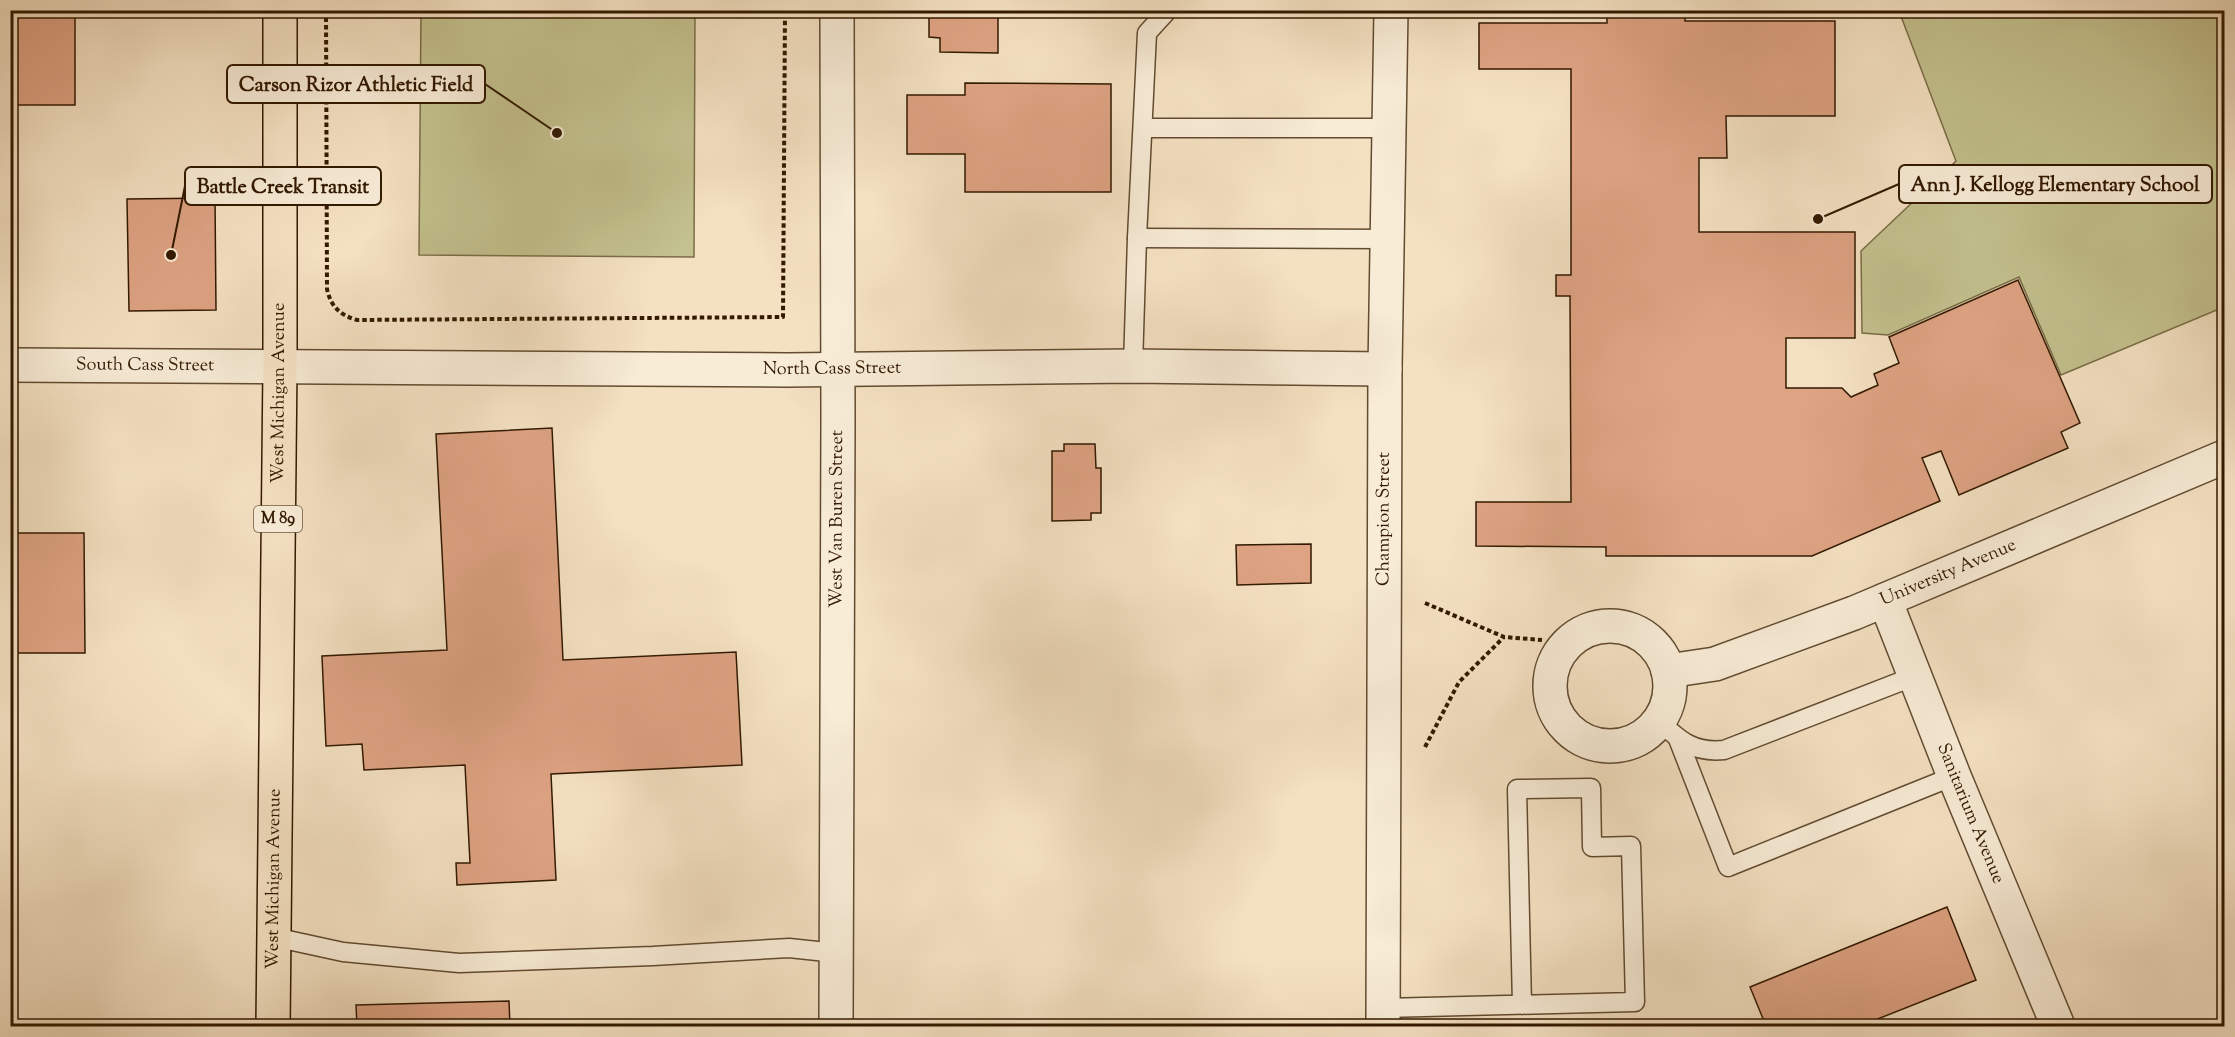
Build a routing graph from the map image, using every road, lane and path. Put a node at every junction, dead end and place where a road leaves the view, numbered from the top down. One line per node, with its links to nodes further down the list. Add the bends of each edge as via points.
1 (280, 10): 12 (highway, West Michigan Avenue / M 89)
2 (326, 10): 3 (path, via 327,289 330,303 343,316 357,320 783,317)
3 (785, 10)
4 (837, 10): 15 (street, West Van Buren Street)
5 (1168, 10): 7 (lane, via 1148,33)
6 (1391, 10): 8 (street, Champion Street)
7 (1143, 128): 8 (lane); 9 (lane)
8 (1390, 128): 10 (street, Champion Street)
9 (1137, 238): 10 (lane); 13 (lane)
10 (1388, 239): 14 (street, Champion Street)
11 (10, 365): 12 (street, South Cass Street)
12 (280, 366): 15 (street, North Cass Street); 26 (highway, West Michigan Avenue / M 89)
13 (1133, 366): 14 (street, North Cass Street); 15 (street, North Cass Street)
14 (1385, 369): 29 (street, Champion Street)
15 (838, 370): 27 (street, West Van Buren Street)
16 (2224, 457): 17 (street, University Avenue)
17 (1885, 600): 21 (street, University Avenue, via 1715,664); 22 (street, Sanitarium Avenue)
18 (1425, 603): 19 (path)
19 (1504, 637): 20 (path); 24 (path, via 1459,682)
20 (1542, 640)
21 (1668, 671): 23 (street); 23 (street, via 1657,648 1643,635 1624,627 1603,626 1584,631 1568,642 1556,659 1550,678 1551,699 1558,718 1572,733 1590,743 1629,744)
22 (1915, 675): 23 (lane, via 1724,750 1710,752 1691,747); 25 (street, Sanitarium Avenue)
23 (1669, 730): 25 (lane, via 1728,867)
24 (1425, 747)
25 (1954, 776): 32 (street, Sanitarium Avenue)
26 (274, 937): 27 (lane, via 343,952 459,963 789,948); 30 (highway, West Michigan Avenue / M 89)
27 (836, 952): 31 (street, West Van Buren Street)
28 (1522, 1005): 28 (lane, via 1635,1002 1631,846 1592,847 1591,788 1517,789); 29 (lane)
29 (1383, 1017)
30 (273, 1026)
31 (836, 1026)
32 (2058, 1026)

